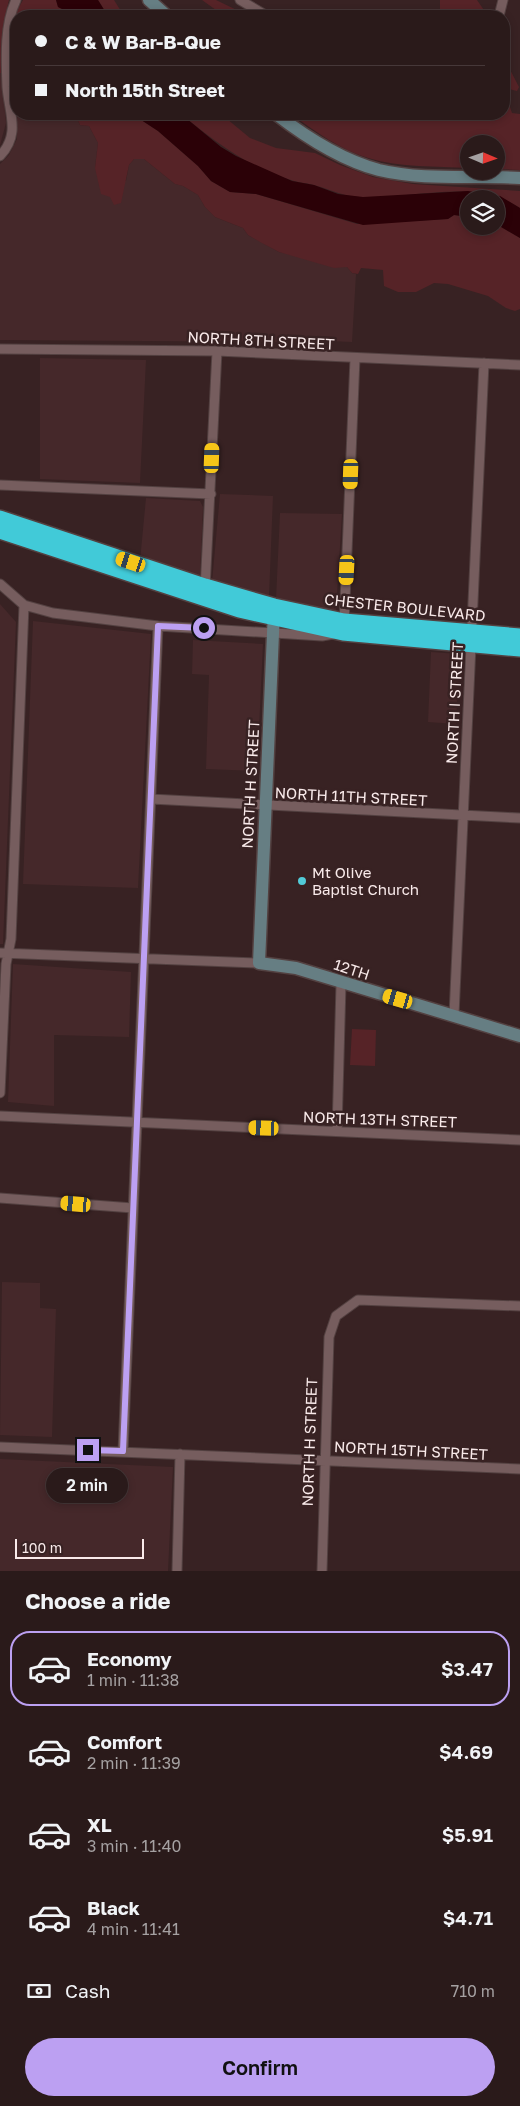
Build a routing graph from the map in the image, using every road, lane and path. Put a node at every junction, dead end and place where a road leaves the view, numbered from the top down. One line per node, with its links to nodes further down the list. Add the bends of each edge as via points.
1 (149, 0): 3 (street)
2 (243, 0): 4 (street)
3 (160, 10)
4 (258, 10)
5 (10, 18): 6 (street, via 7,85)
6 (10, 102)
7 (13, 120): 9 (street, via 10,141)
8 (285, 120): 10 (street, via 329,149 380,170)
9 (0, 156)
10 (520, 178)
11 (0, 349): 12 (street, NORTH 8TH STREET)
12 (217, 351): 13 (street, NORTH 8TH STREET); 17 (street)
13 (355, 358): 14 (street, NORTH 8TH STREET); 25 (street)
14 (484, 363): 15 (street, NORTH 8TH STREET); 28 (street, NORTH I STREET)
15 (520, 365)
16 (0, 485): 17 (street)
17 (211, 494): 21 (street)
18 (0, 518): 21 (highway, CHESTER BOULEVARD)
19 (0, 531): 21 (highway, CHESTER BOULEVARD)
20 (0, 584): 22 (street)
21 (205, 592): 23 (highway, CHESTER BOULEVARD)
22 (24, 605): 24 (street, CHESTER BOULEVARD, via 86,618); 34 (street, via 11,940)
23 (274, 612): 25 (highway, CHESTER BOULEVARD); 26 (street, NORTH H STREET)
24 (158, 626): 26 (street, CHESTER BOULEVARD); 30 (street)
25 (344, 627): 26 (street, CHESTER BOULEVARD, via 322,636); 28 (highway, CHESTER BOULEVARD)
26 (274, 633): 31 (street, NORTH H STREET)
27 (520, 636): 28 (highway, CHESTER BOULEVARD)
28 (471, 639): 29 (highway, CHESTER BOULEVARD); 32 (street, NORTH I STREET)
29 (520, 649)
30 (150, 799): 31 (street, NORTH 11TH STREET); 35 (street)
31 (265, 806): 32 (street, NORTH 11TH STREET); 36 (street, NORTH H STREET)
32 (463, 815): 33 (street, NORTH 11TH STREET); 38 (street, NORTH I STREET)
33 (520, 818)
34 (4, 953): 35 (street); 40 (street)
35 (144, 959): 36 (street); 42 (street)
36 (259, 963): 37 (street, 12TH, via 296,968)
37 (341, 984): 38 (street, 12TH); 43 (street)
38 (454, 1015): 39 (street, 12TH)
39 (520, 1036)
40 (0, 1093)
41 (0, 1116): 42 (street, NORTH 13TH STREET)
42 (137, 1123): 43 (street, NORTH 13TH STREET); 46 (street)
43 (337, 1131): 44 (street, NORTH 13TH STREET)
44 (520, 1140)
45 (0, 1198): 46 (street)
46 (133, 1208): 49 (street)
47 (520, 1306): 51 (street, NORTH H STREET, via 358,1300 336,1316 329,1337)
48 (0, 1447): 49 (street, NORTH 15TH STREET)
49 (123, 1451): 50 (street, NORTH 15TH STREET)
50 (180, 1454): 51 (street, NORTH 15TH STREET); 53 (street)
51 (324, 1460): 52 (street, NORTH 15TH STREET); 54 (street, NORTH H STREET)
52 (520, 1469)
53 (177, 1571)
54 (322, 1571)

